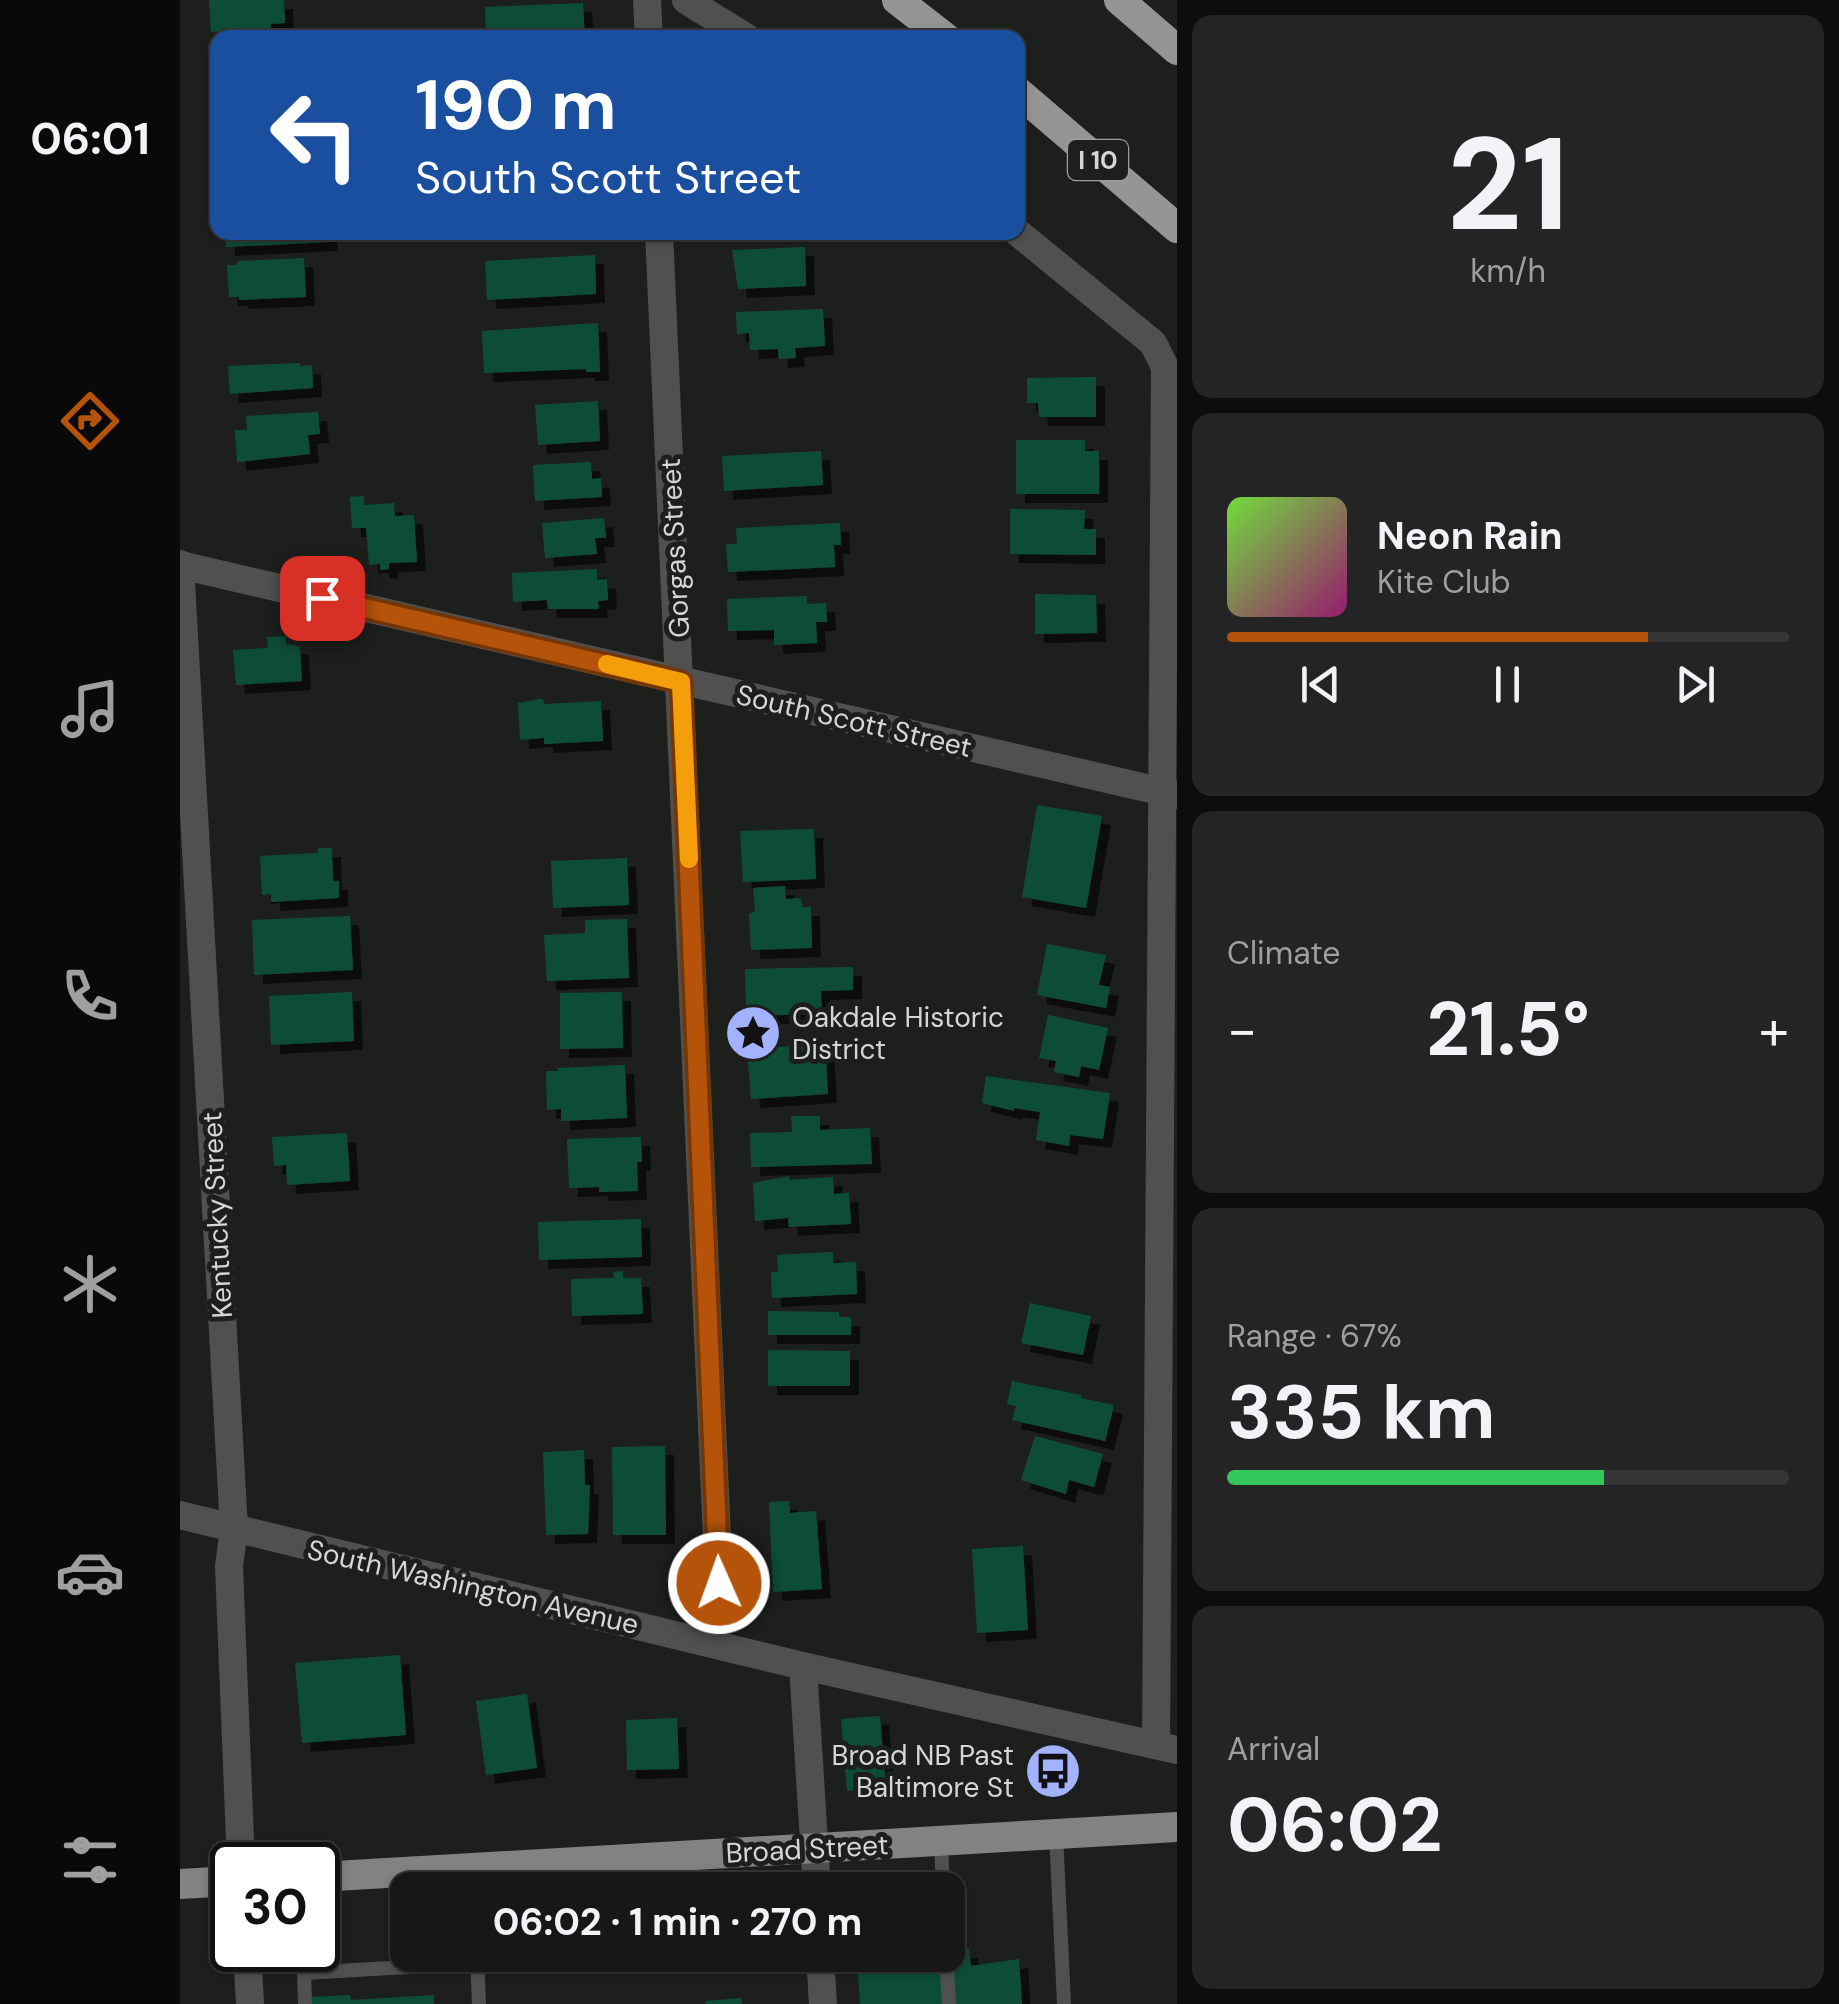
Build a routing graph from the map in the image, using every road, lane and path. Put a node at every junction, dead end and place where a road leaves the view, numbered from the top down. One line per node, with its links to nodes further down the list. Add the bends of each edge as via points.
1 (647, 0): 5 (street)
2 (686, 0): 6 (street)
3 (897, 0): 7 (highway)
4 (1119, 0): 8 (highway)
5 (649, 30)
6 (734, 30)
7 (936, 30)
8 (1176, 50)
9 (1025, 98): 10 (highway, I 10)
10 (1176, 228)
11 (1025, 239): 15 (street, via 1153,343 1164,367)
12 (659, 240): 14 (street, Gorgas Street)
13 (180, 564): 14 (street, South Scott Street); 17 (street, Kentucky Street)
14 (681, 682): 15 (street, South Scott Street); 18 (street, Gorgas Street, via 719,1583)
15 (1169, 794): 20 (street)
16 (180, 1515): 17 (street, South Washington Avenue)
17 (234, 1529): 18 (street, South Washington Avenue); 24 (street, Kentucky Street, via 229,1566)
18 (704, 1642): 19 (street, South Washington Avenue)
19 (803, 1666): 20 (street, South Washington Avenue); 25 (street)
20 (1166, 1747)
21 (1176, 1827): 22 (main road, Broad Street)
22 (1056, 1834): 23 (main road, Broad Street); 41 (lane)
23 (941, 1841): 25 (main road, Broad Street); 27 (lane)
24 (240, 1842)
25 (814, 1849): 26 (street); 28 (main road, Broad Street, via 477,1873)
26 (816, 1872)
27 (942, 1872)
28 (340, 1876)
29 (210, 1882): 30 (main road)
30 (180, 1884)
31 (390, 1966): 37 (lane, via 304,1973)
32 (248, 1972): 36 (street)
33 (477, 1972): 38 (lane)
34 (821, 1972): 39 (street)
35 (947, 1972): 40 (lane)
36 (250, 2004)
37 (305, 2004)
38 (478, 2004)
39 (823, 2004)
40 (949, 2004)
41 (1064, 2004)

